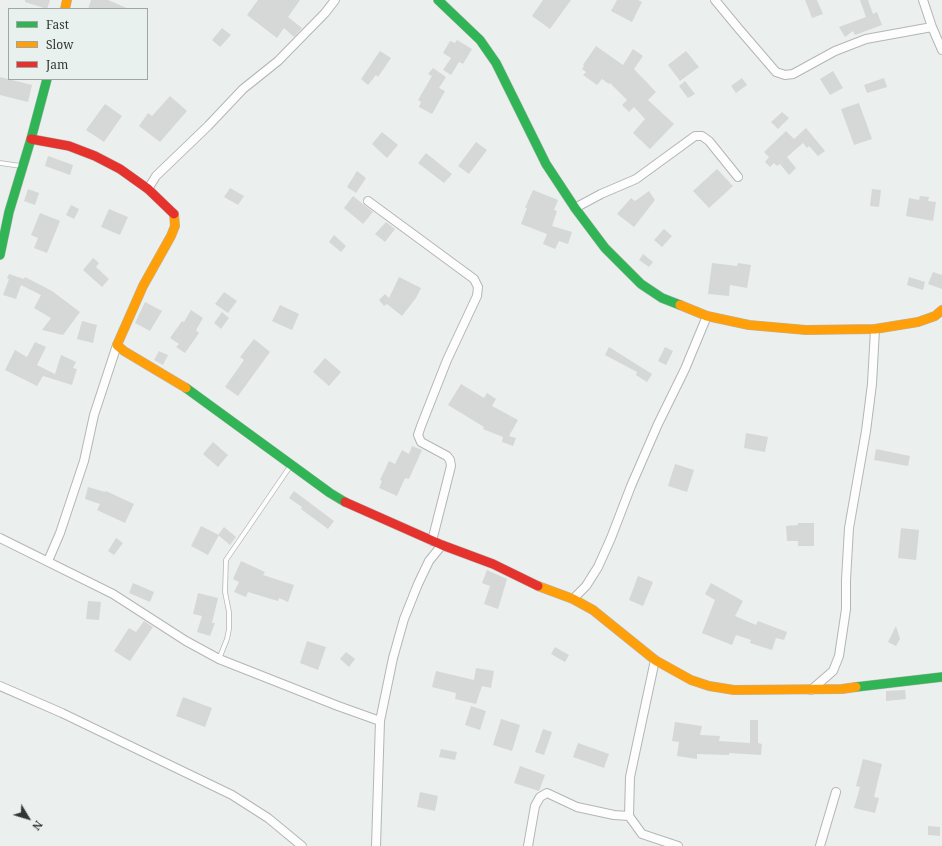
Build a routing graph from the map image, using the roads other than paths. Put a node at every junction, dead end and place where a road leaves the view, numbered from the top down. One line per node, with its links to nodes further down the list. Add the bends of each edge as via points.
1 (335, 0): 12 (street, via 278,61 243,89 156,176)
2 (438, 0): 14 (street, via 480,40 496,63 546,164)
3 (715, 0): 5 (street, via 776,72 785,75 793,74 835,51 866,39)
4 (923, 0): 5 (street)
5 (932, 27): 6 (street)
6 (942, 50)
7 (47, 80): 8 (street)
8 (31, 140): 10 (street); 12 (street, via 68,146 95,156 120,168)
9 (0, 163): 10 (lane)
10 (22, 166): 15 (street)
11 (738, 177): 14 (street, via 709,141 702,136 695,136 636,179)
12 (148, 189): 19 (street, via 175,215 175,226 143,286)
13 (368, 201): 22 (street, via 474,279 478,287 477,296 447,360 418,435 421,442 447,456 451,466)
14 (575, 208): 17 (street, via 605,248 641,284 662,298)
15 (0, 255)
16 (942, 310): 18 (street, via 935,316 918,322)
17 (707, 316): 18 (street, via 773,328); 25 (street, via 634,479 598,567 586,586)
18 (875, 329): 30 (street, via 866,431 849,528 846,609 839,656 833,671)
19 (118, 345): 20 (street, via 178,382); 24 (street, via 94,415 84,461)
20 (291, 465): 22 (street, via 351,506); 26 (lane, via 226,560 225,592 229,629)
21 (0, 538): 24 (street)
22 (432, 541): 23 (street)
23 (442, 546): 25 (street, via 493,564 528,582); 31 (street, via 429,561 404,619)
24 (48, 561): 26 (street, via 113,594 186,641)
25 (573, 599): 27 (street, via 593,610)
26 (219, 658): 31 (street)
27 (656, 660): 30 (street, via 691,680 709,686 734,690); 33 (street, via 630,777)
28 (942, 677): 30 (street, via 842,690)
29 (0, 686): 34 (street, via 232,795 268,818)
30 (811, 690)
31 (380, 721): 35 (street)
32 (836, 792): 38 (street)
33 (629, 816): 36 (street, via 577,807 547,793 540,798 536,806); 37 (street, via 642,834)
34 (302, 846)
35 (376, 846)
36 (528, 846)
37 (678, 846)
38 (820, 846)

